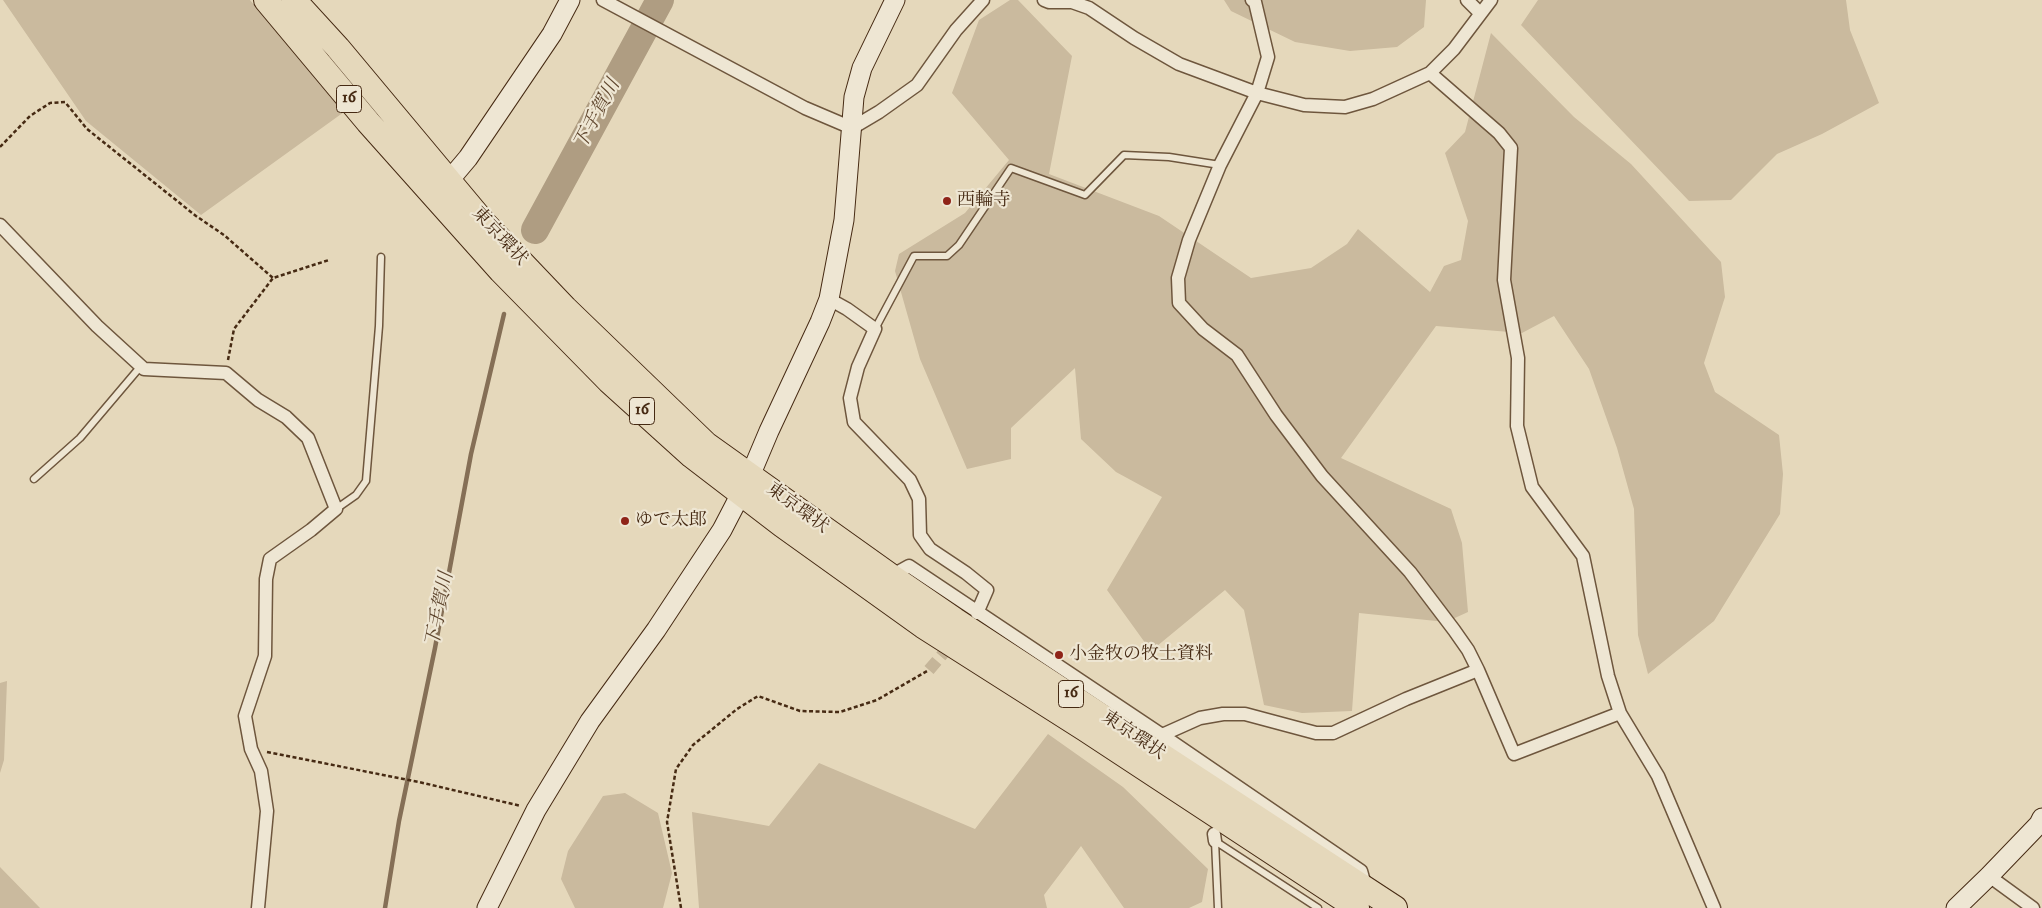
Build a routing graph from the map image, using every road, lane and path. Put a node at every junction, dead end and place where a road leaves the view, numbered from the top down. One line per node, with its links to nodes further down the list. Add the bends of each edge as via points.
1 (266, 0): 17 (highway, 東京環状 / 16, via 368,122)
2 (294, 0): 17 (highway, 東京環状 / 16, via 338,48)
3 (570, 0): 17 (street, via 552,34 468,158)
4 (603, 0): 14 (street, via 805,108)
5 (895, 0): 14 (street, via 862,68 854,97)
6 (983, 0): 14 (street, via 956,30 917,85)
7 (1044, 0): 13 (street, via 1072,2 1090,8 1179,64)
8 (1252, 0): 13 (street, via 1268,57)
9 (1467, 0): 11 (street)
10 (1491, 0): 11 (street)
11 (1480, 13): 12 (street, via 1454,49)
12 (1430, 74): 13 (street, via 1373,99 1345,107 1304,105); 33 (street, via 1499,133 1511,148 1504,280 1518,358 1517,426 1532,487 1583,556 1608,676)
13 (1257, 93): 16 (street)
14 (852, 128): 22 (street, via 844,220)
15 (0, 147): 21 (path, via 30,116 50,102 64,102 87,129 224,235)
16 (1220, 165): 23 (lane, via 1169,157 1124,155 1085,195 1011,168 959,245 947,256 914,256); 32 (street, via 1189,240 1178,278 1179,304 1203,329 1238,355 1276,415 1322,476 1410,572 1464,644)
17 (442, 189): 27 (highway, 東京環状 / 16, via 485,224 565,308)
18 (0, 224): 24 (street, via 97,326)
19 (381, 257): 28 (lane, via 379,326 366,481 356,495)
20 (328, 260): 21 (path)
21 (273, 278): 25 (path, via 234,329)
22 (829, 299): 23 (street); 27 (street)
23 (874, 329): 30 (street, via 858,367 850,398 854,422 910,480 919,498 920,535 930,549 988,590)
24 (141, 366): 25 (street, via 144,370); 26 (lane, via 80,438)
25 (226, 373): 28 (street, via 258,400 286,416 308,438)
26 (34, 479)
27 (745, 484): 29 (highway, 東京環状 / 16); 34 (highway, 東京環状 / 16, via 782,525 923,626); 37 (street, via 722,530 656,630 590,721)
28 (336, 509): 36 (street, via 270,559 266,579 265,656 246,716)
29 (891, 576): 30 (street, via 909,566); 34 (highway, 東京環状 / 16)
30 (977, 613): 35 (street)
31 (929, 670): 43 (path, via 876,700 840,712 800,711 758,696 737,708 692,745 676,769 666,822)
32 (1478, 670): 33 (street, via 1514,754); 35 (street, via 1333,733 1316,733 1266,719 1223,714 1200,718)
33 (1620, 713): 47 (street, via 1658,776)
34 (1091, 719): 40 (highway, 東京環状 / 16)
35 (1162, 735): 40 (street, via 1207,769 1361,871)
36 (251, 749): 37 (path, via 420,782); 41 (street, via 261,770 267,811)
37 (536, 810): 42 (street)
38 (2042, 818): 39 (street)
39 (1989, 876): 48 (street); 49 (street)
40 (1362, 898): 46 (highway, 東京環状 / 16)
41 (258, 908)
42 (486, 908)
43 (681, 908)
44 (1218, 908): 45 (lane, via 1214,838)
45 (1318, 908)
46 (1395, 908)
47 (1714, 908)
48 (1956, 908)
49 (2033, 908)

